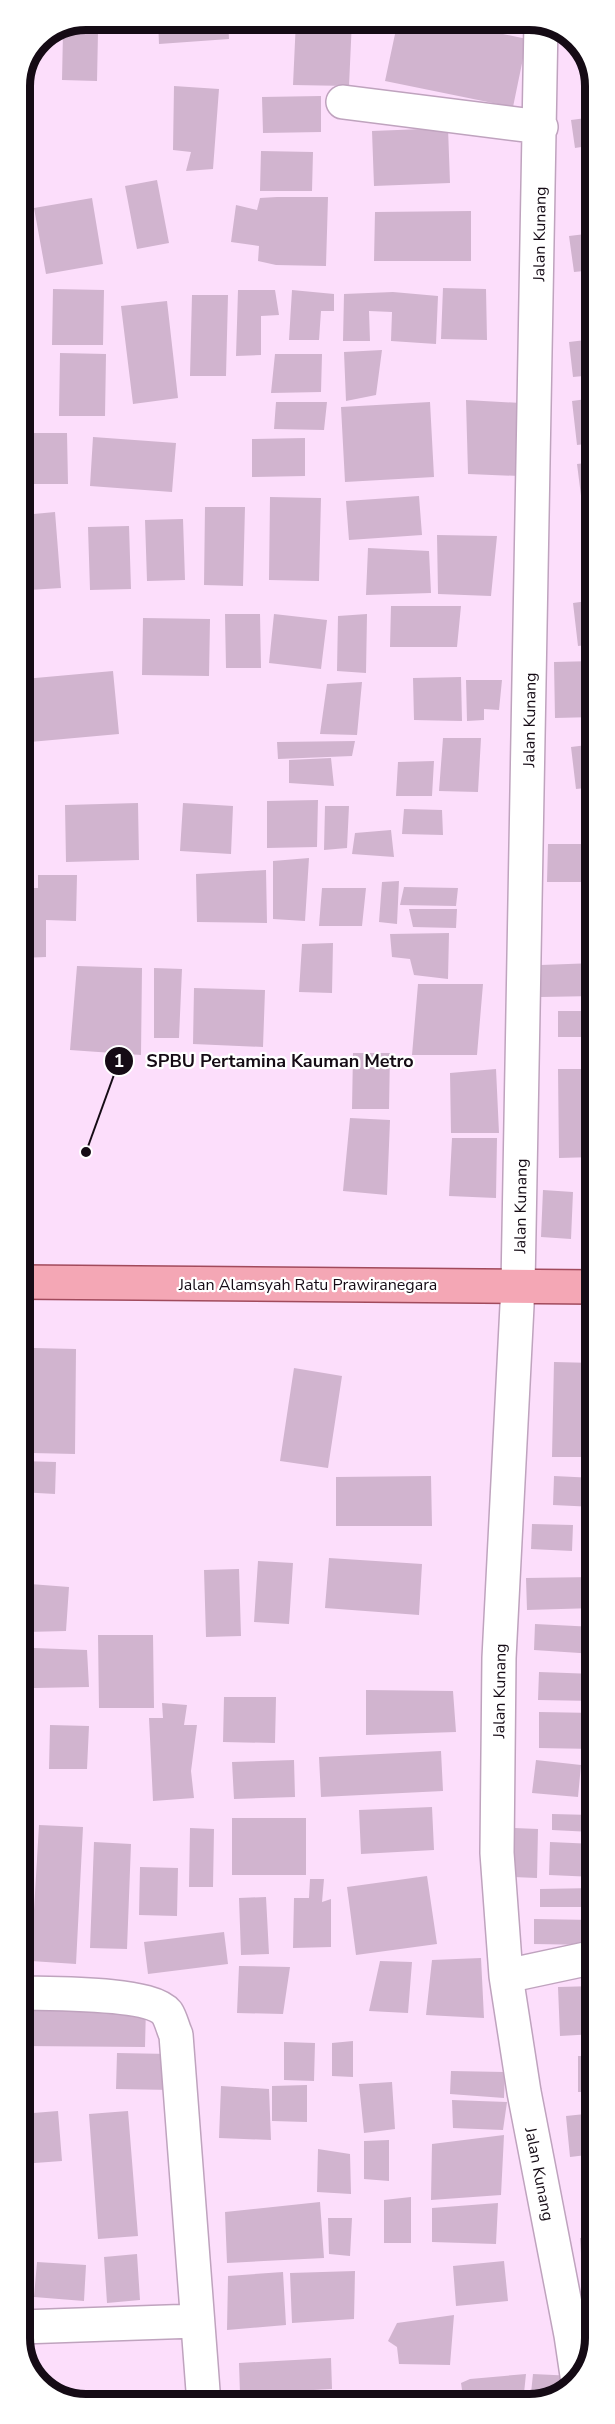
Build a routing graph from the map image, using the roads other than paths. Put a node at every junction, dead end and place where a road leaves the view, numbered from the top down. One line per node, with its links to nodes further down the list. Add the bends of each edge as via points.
1 (542, 32): 3 (street, Jalan Kunang)
2 (343, 102): 3 (street)
3 (541, 127): 5 (street, Jalan Kunang)
4 (30, 1282): 5 (main road, Jalan Alamsyah Ratu Prawiranegara)
5 (518, 1286): 6 (main road, Jalan Alamsyah Ratu Prawiranegara); 8 (street, Jalan Kunang, via 499,1658 497,1853)
6 (585, 1287)
7 (585, 1959): 8 (street)
8 (506, 1976): 12 (street, Jalan Kunang)
9 (30, 1993): 10 (street, via 149,2002 167,2013 176,2035)
10 (196, 2321): 11 (street); 13 (street)
11 (30, 2327)
12 (576, 2369)
13 (203, 2394)

